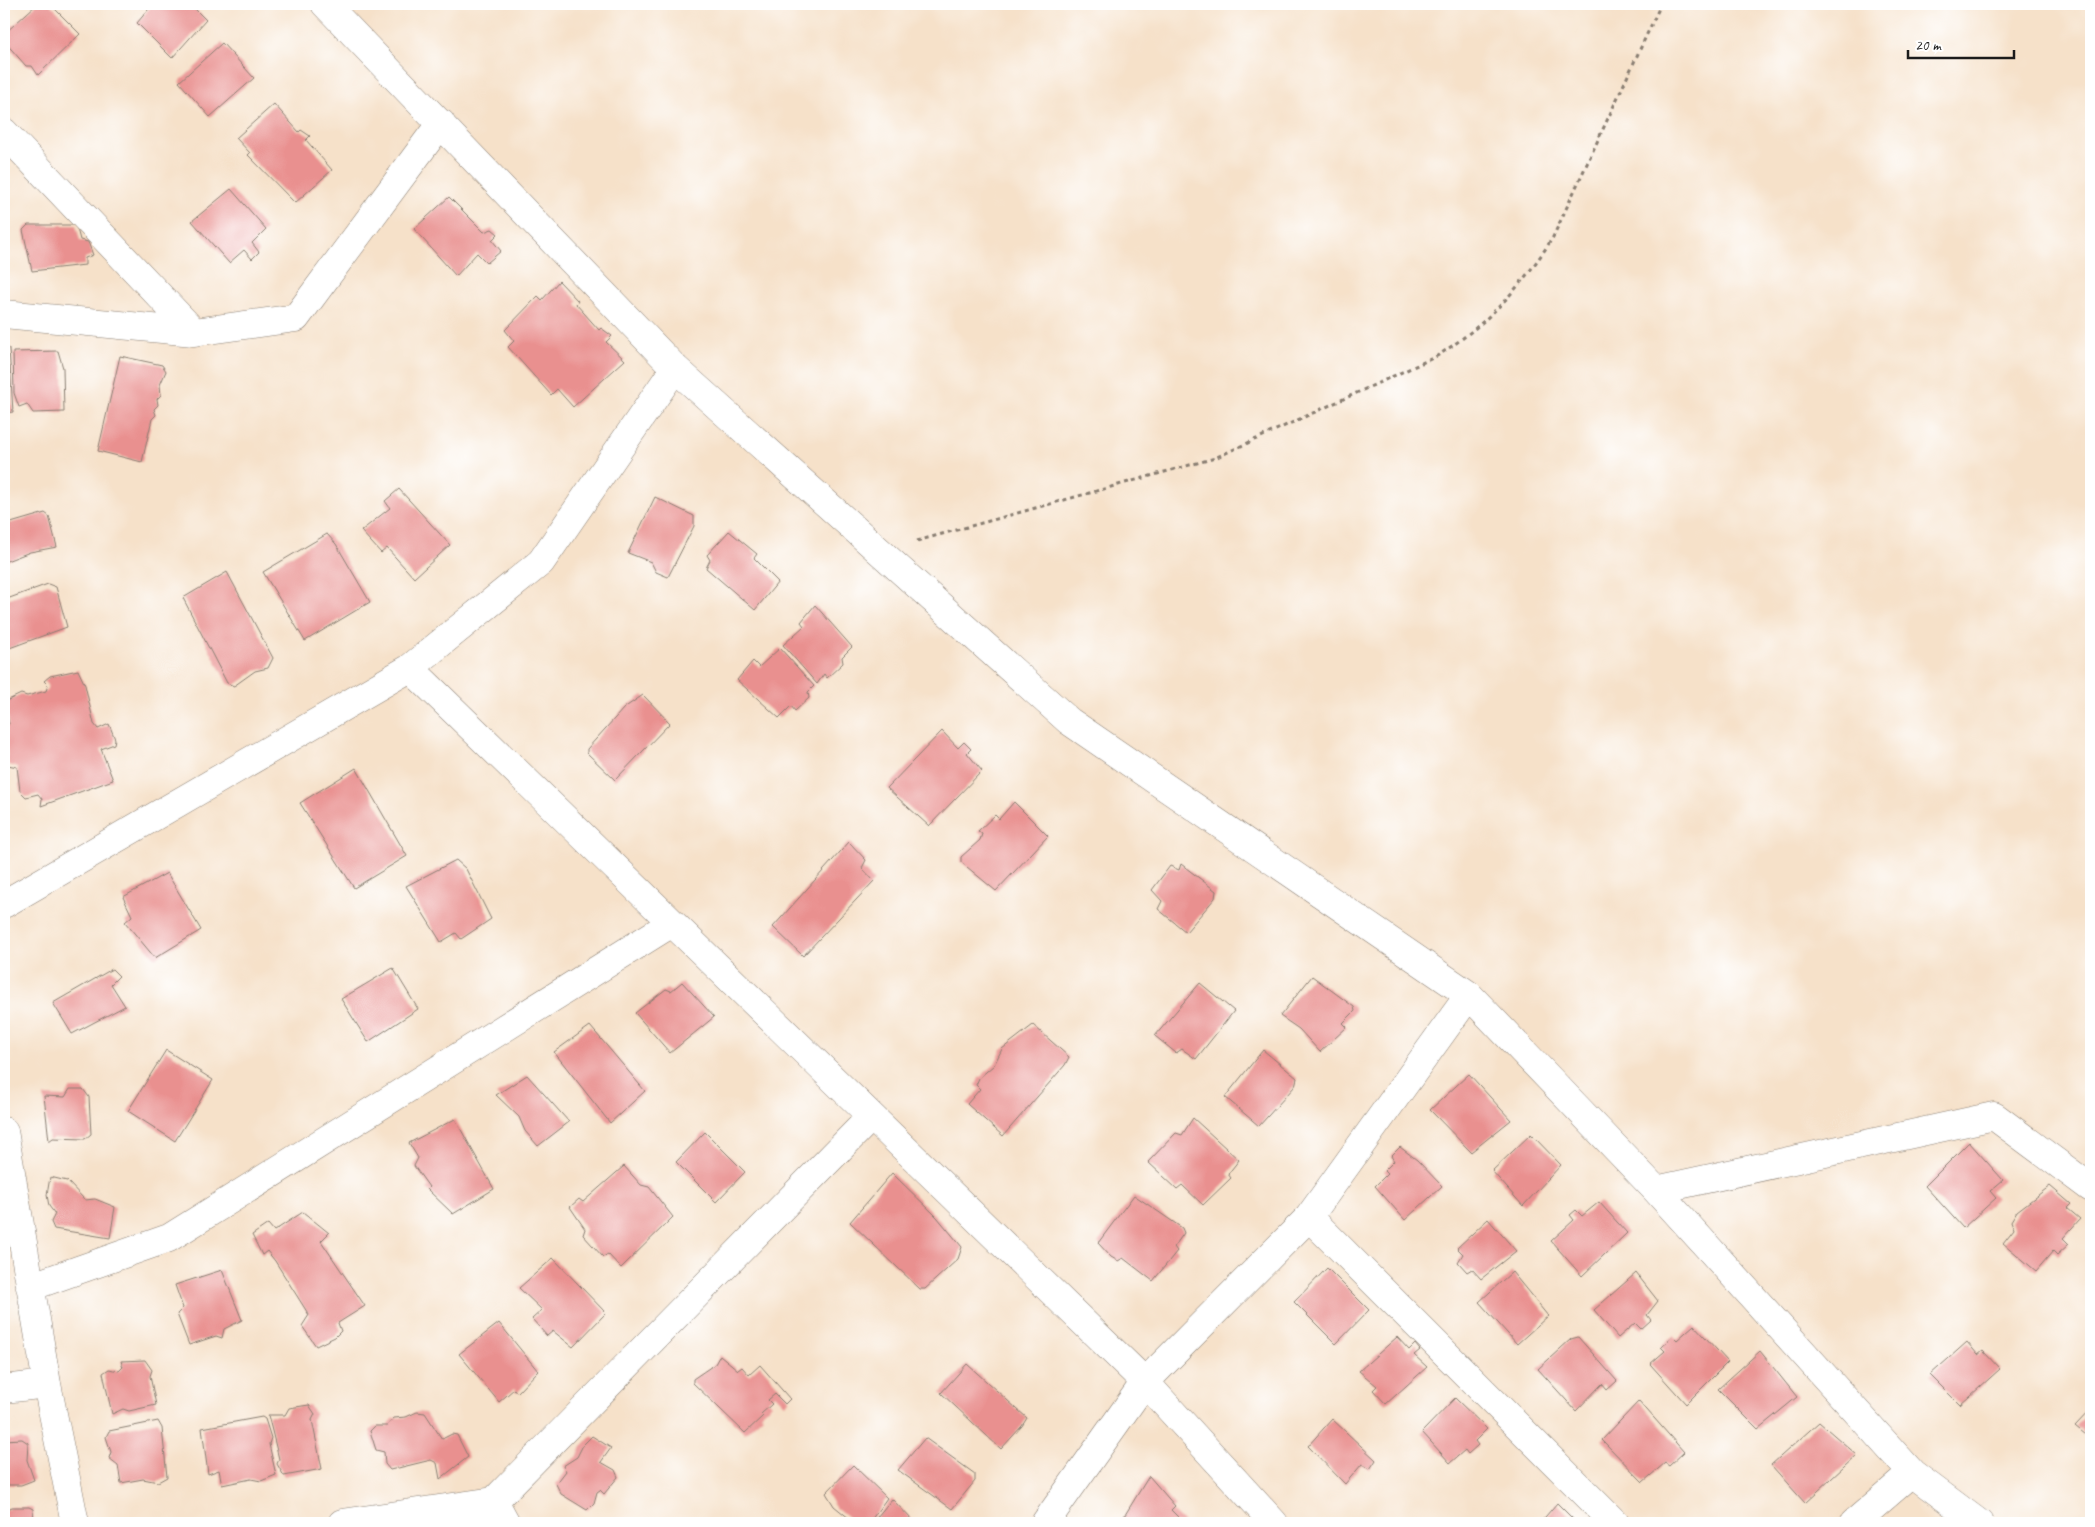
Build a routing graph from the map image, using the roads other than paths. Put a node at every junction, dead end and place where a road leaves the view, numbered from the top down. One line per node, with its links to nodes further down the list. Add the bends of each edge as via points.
1 (325, 4): 2 (street)
2 (440, 124): 5 (street, via 296,318); 6 (street)
3 (4, 132): 5 (street)
4 (4, 314): 5 (street)
5 (194, 332)
6 (675, 368): 7 (street, via 541,562); 10 (street, via 1069,721)
7 (410, 668): 8 (street); 9 (street)
8 (4, 904)
9 (672, 923): 11 (street); 16 (street, via 169,1238)
10 (1469, 995): 14 (street); 15 (street)
11 (871, 1117): 17 (street); 21 (street)
12 (4, 1130): 16 (street)
13 (2091, 1188): 14 (street, via 1994,1116)
14 (1656, 1190): 20 (street)
15 (1309, 1218): 17 (street); 26 (street)
16 (30, 1287): 18 (street)
17 (1145, 1382): 24 (street); 25 (street)
18 (47, 1384): 19 (street); 22 (street)
19 (4, 1389)
20 (1912, 1473): 27 (street); 28 (street)
21 (500, 1512): 23 (street)
22 (75, 1523)
23 (342, 1523)
24 (1045, 1523)
25 (1274, 1523)
26 (1615, 1523)
27 (1854, 1523)
28 (1980, 1523)

